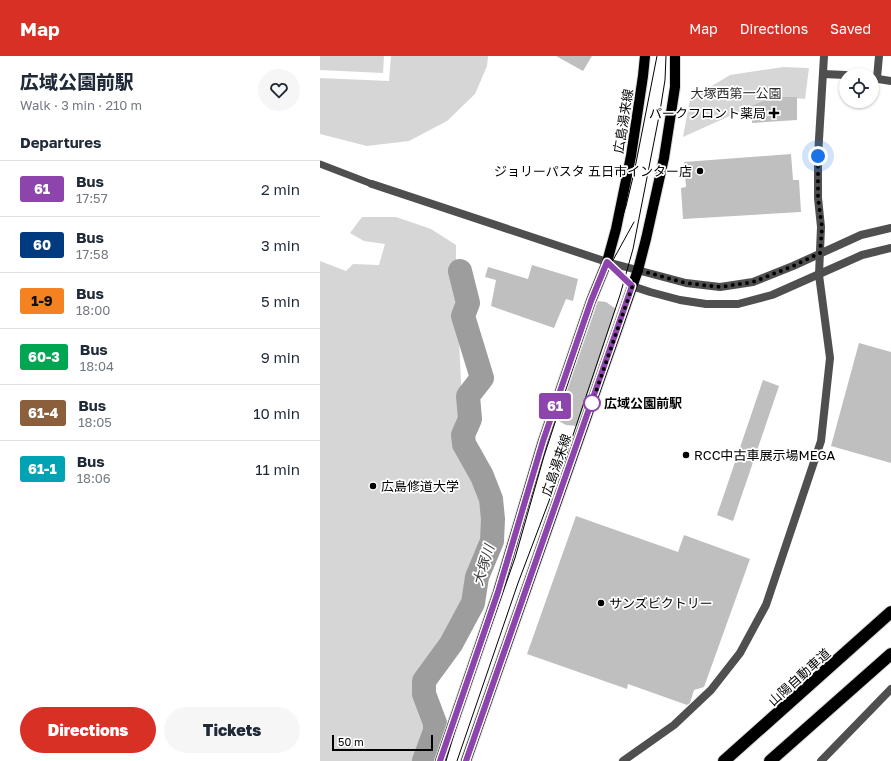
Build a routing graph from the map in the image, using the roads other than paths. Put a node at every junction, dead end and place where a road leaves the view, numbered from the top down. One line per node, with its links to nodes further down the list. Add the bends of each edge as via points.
1 (645, 56): 15 (main road, 広島湯来線, via 630,156 616,230)
2 (675, 56): 16 (main road, 広島湯来線, via 675,87 664,158)
3 (824, 56): 6 (street)
4 (879, 56): 5 (street)
5 (877, 68)
6 (823, 74): 7 (street); 14 (street, via 818,156 818,198 822,227)
7 (839, 75)
8 (879, 79): 9 (street)
9 (891, 81)
10 (320, 164): 11 (lane)
11 (372, 184): 15 (street)
12 (891, 228): 14 (street, via 861,235)
13 (891, 248): 17 (street, via 862,255)
14 (820, 253): 16 (street, via 753,282 720,287 686,283); 17 (street)
15 (607, 262): 16 (street); 18 (street); 22 (main road, 広島湯来線, via 543,441 498,592)
16 (638, 270): 18 (main road, 広島湯来線)
17 (819, 275): 18 (street, via 772,295 738,304 706,304 680,300); 24 (street, via 830,358 820,441 766,606 740,653 711,690 674,725)
18 (632, 286): 23 (main road, 広島湯来線)
19 (891, 612): 25 (highway, 山陽自動車道)
20 (891, 654): 26 (highway)
21 (891, 689): 27 (street)
22 (440, 761)
23 (466, 761)
24 (623, 761)
25 (724, 761)
26 (770, 761)
27 (821, 761)

